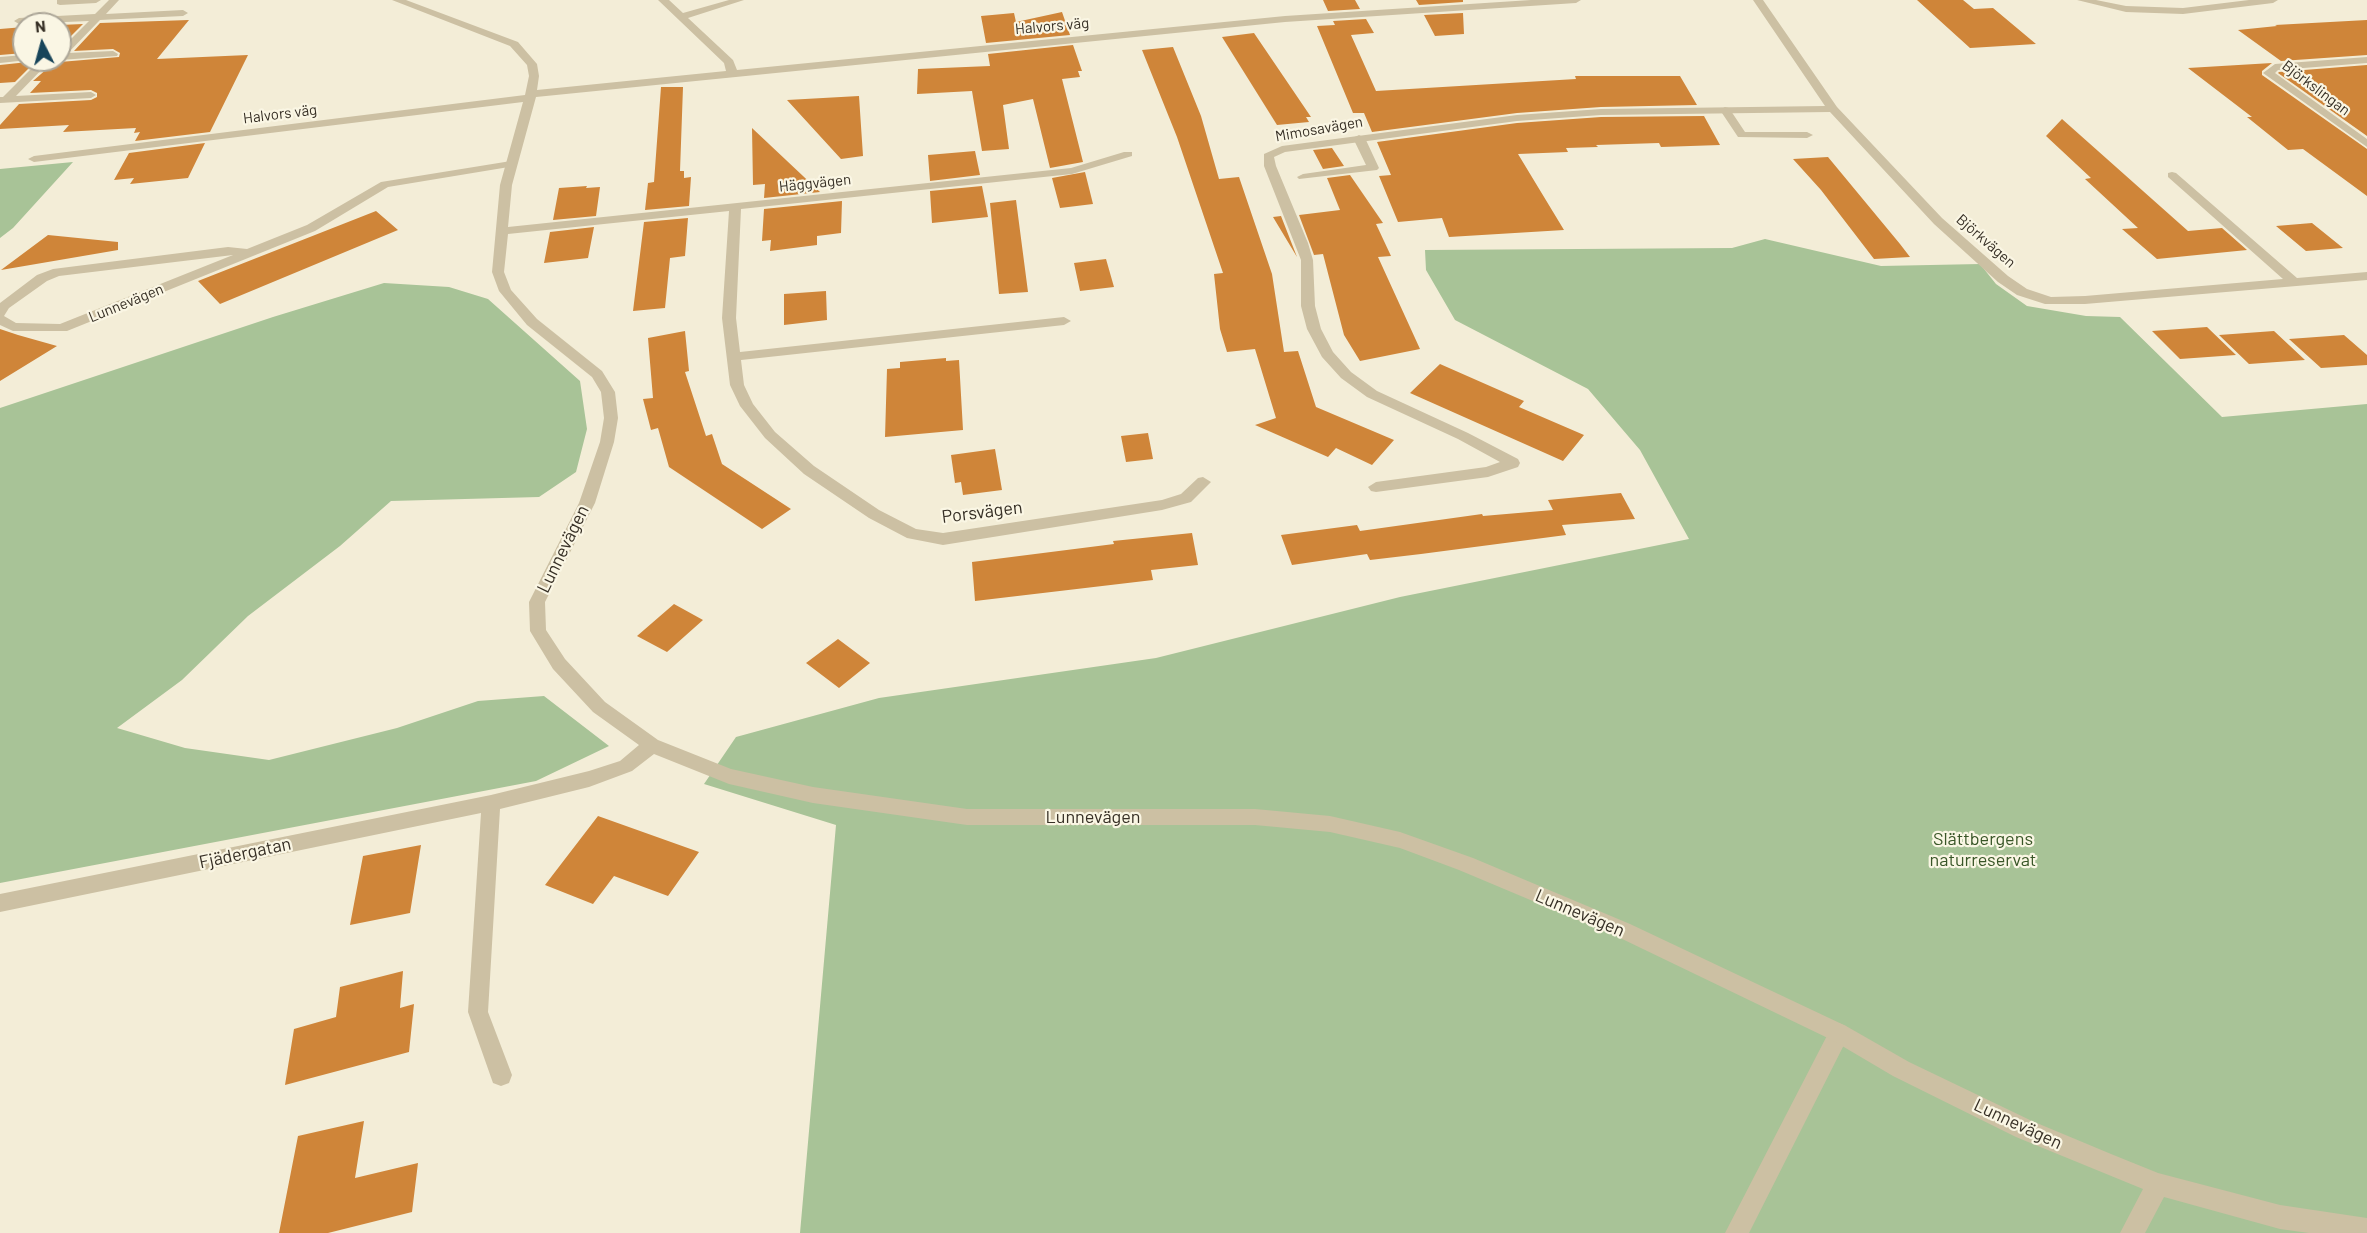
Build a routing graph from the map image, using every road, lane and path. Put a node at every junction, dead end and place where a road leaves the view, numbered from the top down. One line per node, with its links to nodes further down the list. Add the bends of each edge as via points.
1 (96, 0): 10 (street)
2 (114, 0): 13 (street)
3 (397, 0): 23 (street, Lunnevägen, via 514,44 532,64)
4 (663, 0): 14 (street)
5 (739, 0): 14 (street)
6 (1575, 0): 11 (street, Halvors väg)
7 (1758, 0): 25 (street, Björkvägen)
8 (2082, 0): 9 (street, via 2126,9 2183,11)
9 (2273, 0)
10 (60, 2)
11 (1428, 4): 21 (street, Halvors väg)
12 (183, 13): 13 (street)
13 (98, 17): 15 (street); 16 (street)
14 (681, 17): 21 (street, via 729,62)
15 (72, 18)
16 (72, 44)
17 (113, 54): 18 (street)
18 (72, 56)
19 (2367, 60): 29 (street, Björkslingan, via 2275,67 2268,73)
20 (33, 72): 24 (street)
21 (732, 73): 23 (street, Halvors väg)
22 (91, 95): 24 (street)
23 (531, 96): 31 (street, Halvors väg); 32 (street, Lunnevägen)
24 (3, 100)
25 (1833, 109): 26 (street, Mimosavägen); 39 (street, Björkvägen, via 1938,221 2022,292 2050,301 2085,300)
26 (1725, 110): 27 (street, via 1742,135); 28 (street, Mimosavägen, via 1517,118)
27 (1807, 135)
28 (1359, 138): 34 (street, via 1373,168); 45 (street, Mimosavägen, via 1282,149 1268,156 1307,260 1306,290 1314,328 1327,354 1346,375 1372,394 1513,463 1488,472)
29 (2367, 144)
30 (1128, 154): 35 (street, Häggvägen, via 1072,171)
31 (34, 159)
32 (511, 164): 36 (street, Lunnevägen); 37 (street, Lunnevägen, via 385,184 319,224)
33 (2172, 175): 39 (street)
34 (1303, 177)
35 (735, 207): 36 (street, Häggvägen); 43 (street, Porsvägen, via 729,318)
36 (502, 231): 46 (street, Lunnevägen, via 498,272 505,291 532,322 597,374 608,392 611,418 587,502 537,602 538,631 559,664 599,707)
37 (249, 254): 40 (street, Lunnevägen, via 228,251 57,272 15,297); 41 (street, Lunnevägen, via 62,328 13,327)
38 (2367, 276): 39 (street, Björkvägen)
39 (2294, 282)
40 (0, 313)
41 (0, 319)
42 (1064, 321): 43 (street)
43 (732, 357): 44 (street, Porsvägen, via 737,385 747,406 770,435 809,470 913,534 943,539 1162,505 1186,498)
44 (1203, 482)
45 (1376, 487)
46 (651, 745): 47 (street, Fjädergatan, via 627,766); 49 (street, Lunnevägen, via 729,776 813,795 967,817 1255,817 1330,824 1400,840 1623,930)
47 (491, 803): 48 (street, Fjädergatan); 50 (street, via 478,1012)
48 (0, 903)
49 (1839, 1033): 51 (street, Lunnevägen, via 1901,1069 2024,1129); 53 (street)
50 (501, 1075)
51 (2158, 1184): 52 (street, Lunnevägen, via 2280,1217); 54 (street)
52 (2367, 1230)
53 (1737, 1233)
54 (2132, 1233)

